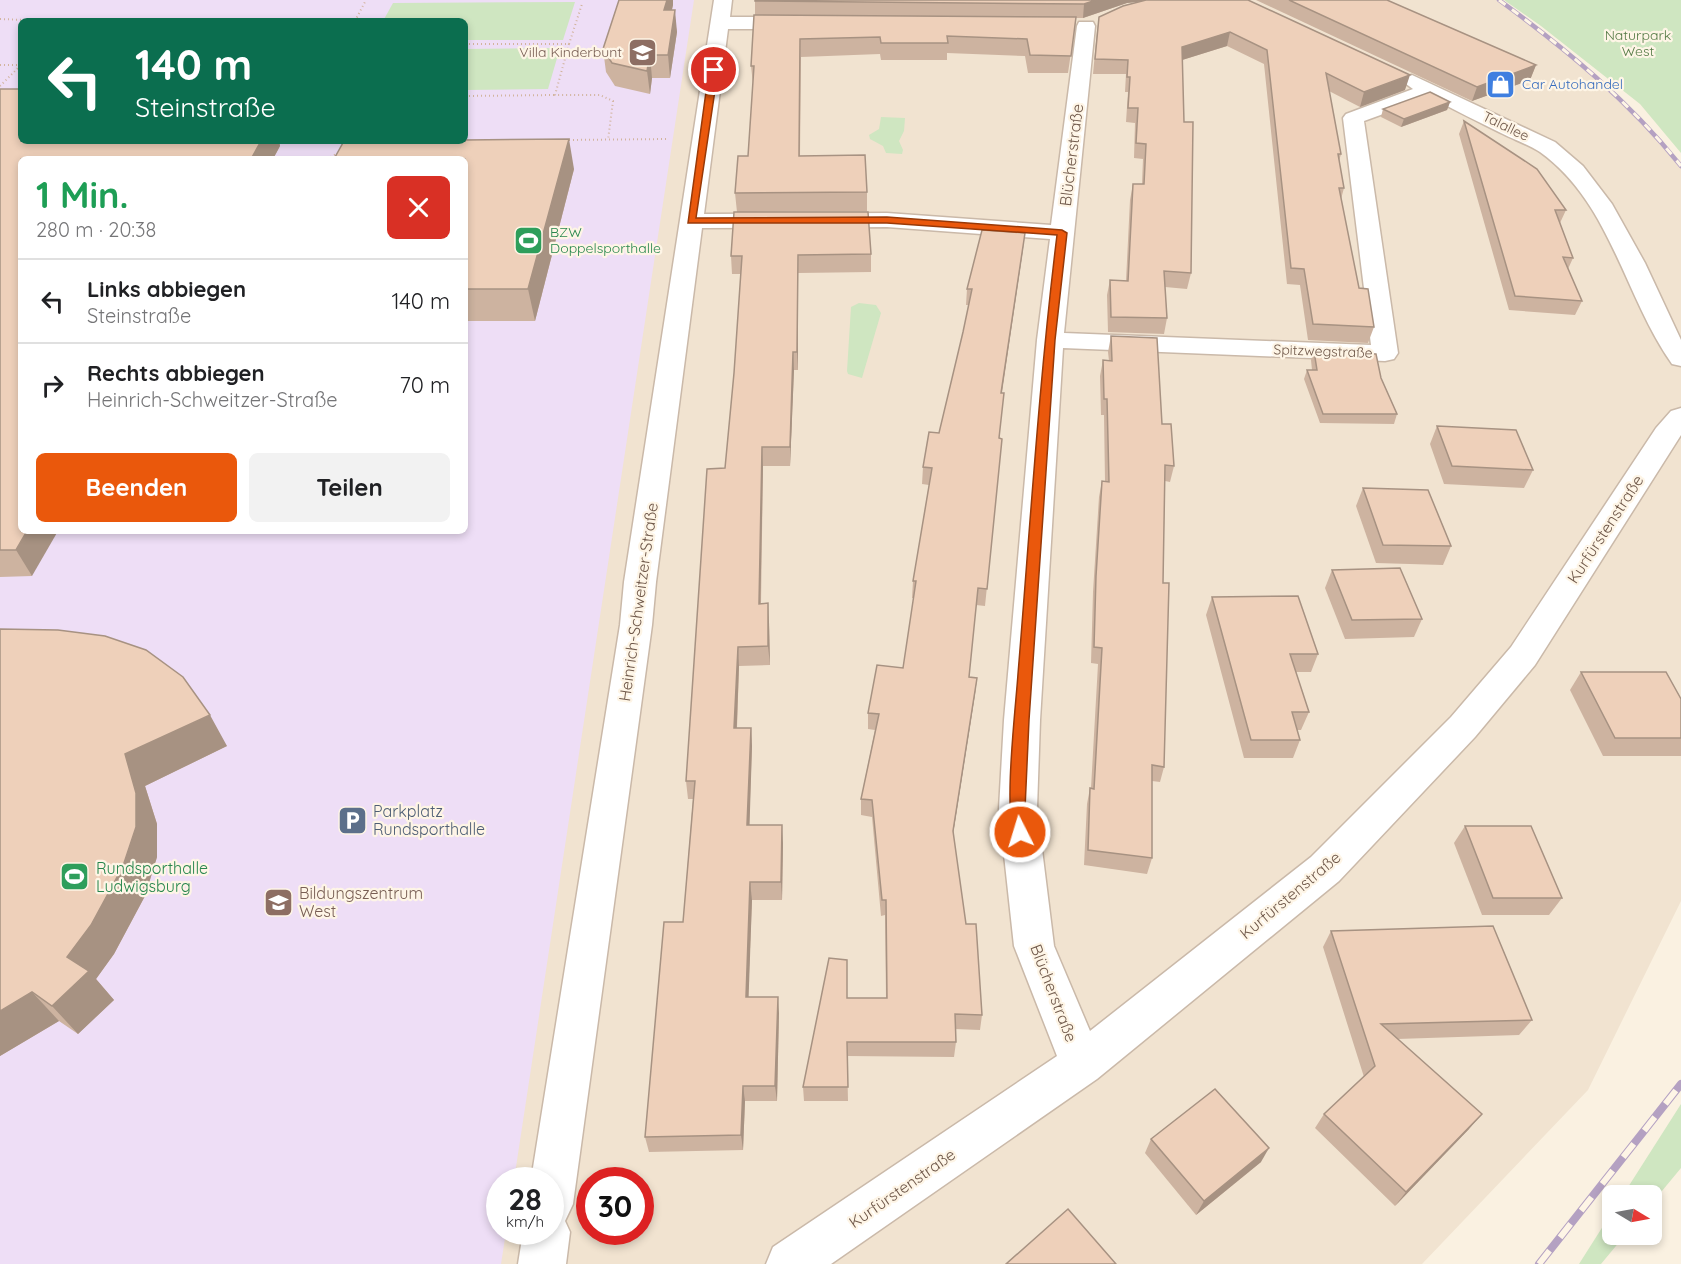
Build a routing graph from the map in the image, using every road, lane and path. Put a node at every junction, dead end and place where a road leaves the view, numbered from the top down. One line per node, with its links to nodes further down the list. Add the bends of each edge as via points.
1 (366, 0): 4 (path)
2 (582, 4): 10 (path)
3 (722, 12): 7 (street); 24 (street, Heinrich-Schweitzer-Straße)
4 (357, 18)
5 (0, 19): 6 (path)
6 (18, 20)
7 (820, 23)
8 (1084, 23): 25 (street, Blücherstraße)
9 (468, 44): 10 (path)
10 (568, 44): 17 (path)
11 (0, 65): 12 (path)
12 (18, 65)
13 (18, 68): 15 (path)
14 (1399, 75): 16 (street, Talallee)
15 (0, 86)
16 (1431, 90): 26 (street, Spitzwegstraße, via 1353,118 1385,353); 27 (street, Talallee, via 1547,147 1575,171 1601,204 1668,340)
17 (555, 95): 18 (path); 21 (path, via 600,95 613,101)
18 (468, 96)
19 (669, 139): 21 (path)
20 (562, 140): 21 (path)
21 (608, 140)
22 (344, 144): 23 (path, via 351,147)
23 (333, 156)
24 (691, 221): 25 (street, via 887,220); 30 (street, Heinrich-Schweitzer-Straße)
25 (1062, 233): 26 (street, Blücherstraße)
26 (1050, 340): 29 (street, Blücherstraße, via 1018,809 1034,946)
27 (1681, 358)
28 (1681, 417): 29 (street, Kurfürstenstraße, via 1666,434 1523,656 1463,727 1325,869)
29 (1082, 1064): 33 (street, Kurfürstenstraße)
30 (555, 1167)
31 (544, 1245): 32 (street)
32 (542, 1264)
33 (790, 1264)

